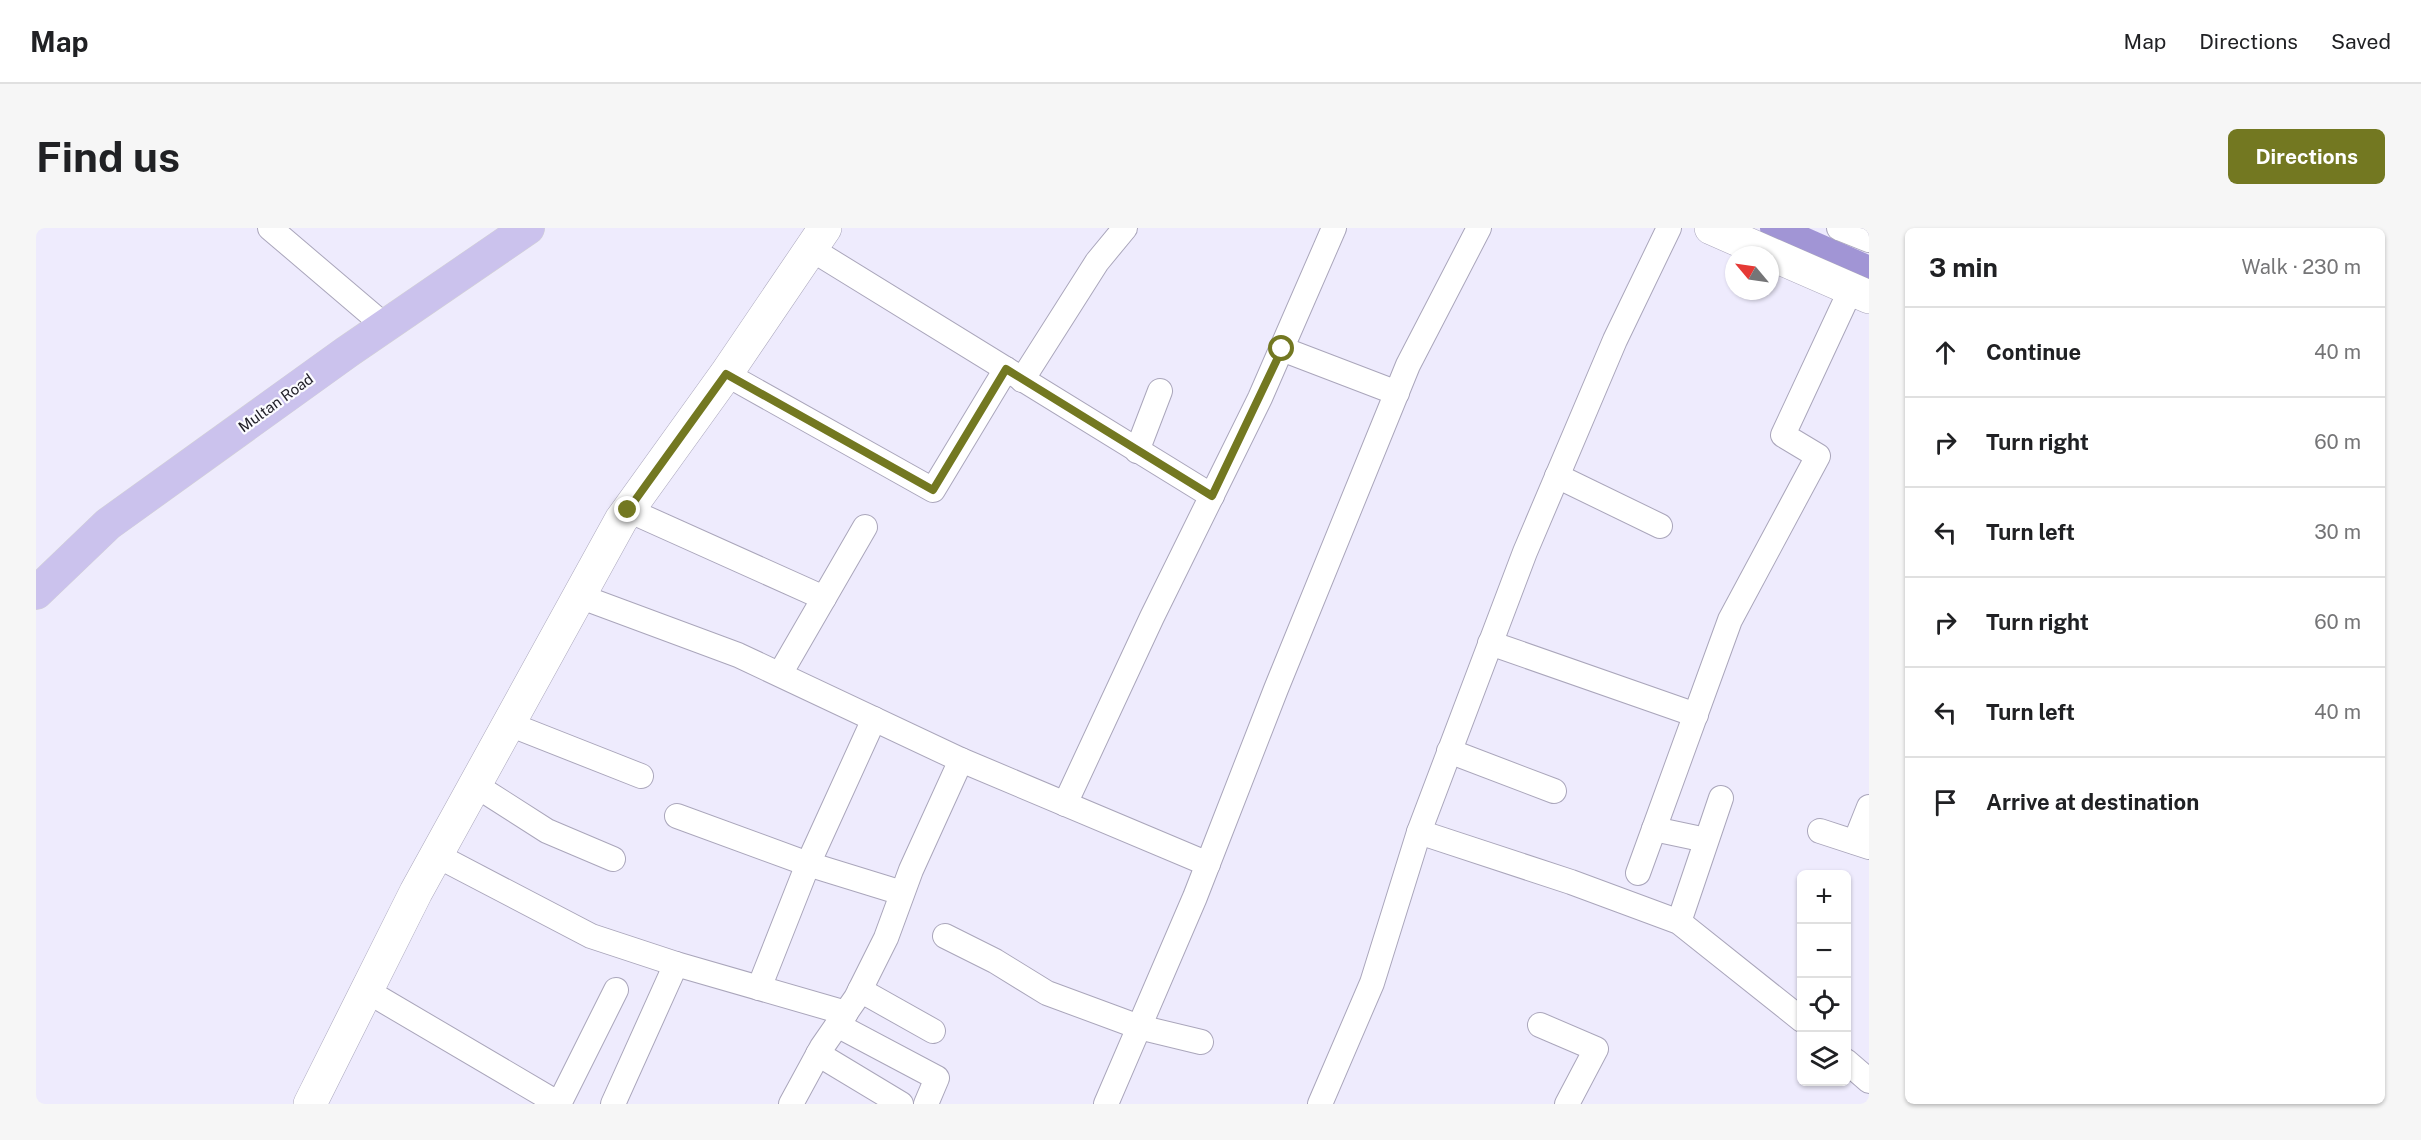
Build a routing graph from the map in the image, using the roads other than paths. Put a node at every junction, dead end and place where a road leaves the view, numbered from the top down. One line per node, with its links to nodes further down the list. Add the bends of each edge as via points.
1 (270, 228): 12 (street)
2 (528, 228): 12 (main road, Multan Road)
3 (1125, 228): 15 (street)
4 (1334, 228): 13 (street)
5 (1479, 228): 17 (street)
6 (1669, 228): 19 (street, via 1615,340)
7 (1711, 228): 11 (street)
8 (1839, 228): 10 (street)
9 (818, 238): 14 (street); 15 (street)
10 (1869, 240)
11 (1860, 293): 29 (street, via 1783,435 1818,456 1730,620)
12 (385, 326): 24 (main road, Multan Road, via 108,524)
13 (1282, 349): 17 (street); 20 (street)
14 (726, 374): 15 (street, via 933,490); 21 (street)
15 (1014, 374): 18 (street)
16 (1160, 391): 18 (street)
17 (1396, 393): 49 (street)
18 (1137, 451): 20 (street)
19 (1557, 476): 22 (street); 27 (street)
20 (1212, 496): 38 (street)
21 (628, 510): 25 (street); 26 (street)
22 (1660, 526)
23 (865, 527): 26 (street)
24 (36, 593)
25 (579, 596): 28 (street); 31 (street)
26 (824, 598): 28 (street)
27 (1490, 643): 29 (street); 32 (street)
28 (780, 674): 30 (street)
29 (1696, 715): 41 (street)
30 (874, 718): 33 (street); 48 (street)
31 (509, 724): 34 (street); 35 (street)
32 (1449, 751): 36 (street); 43 (street)
33 (961, 760): 38 (street); 51 (street)
34 (641, 776)
35 (475, 785): 46 (street); 47 (street, via 547,831)
36 (1554, 791)
37 (1721, 798): 44 (street)
38 (1065, 804): 49 (street)
39 (1869, 807): 45 (street)
40 (677, 816): 48 (street)
41 (1654, 829): 44 (street); 50 (street)
42 (1820, 831): 45 (street)
43 (1419, 832): 52 (street); 74 (street, via 1372,983)
44 (1706, 840): 52 (street)
45 (1862, 845)
46 (436, 855): 54 (street, via 591,936); 58 (street)
47 (613, 859)
48 (808, 864): 51 (street); 55 (street)
49 (1208, 864): 62 (street)
50 (1638, 873)
51 (902, 893): 57 (street, via 886,938)
52 (1678, 922): 59 (street)
53 (945, 936): 62 (street, via 1047,993)
54 (676, 964): 55 (street); 69 (street)
55 (759, 988): 60 (street)
56 (616, 990): 58 (street, via 559,1104)
57 (860, 990): 60 (street); 63 (street)
58 (367, 991): 68 (street)
59 (1797, 1016)
60 (842, 1019): 65 (street); 72 (street, via 937,1078)
61 (1540, 1025): 75 (street, via 1596,1049)
62 (1139, 1027): 64 (street); 73 (street)
63 (933, 1031)
64 (1201, 1042)
65 (818, 1054): 70 (street); 71 (street)
66 (1851, 1065): 67 (street)
67 (1869, 1081)
68 (316, 1103)
69 (613, 1104)
70 (791, 1104)
71 (901, 1104)
72 (926, 1104)
73 (1106, 1104)
74 (1320, 1104)
75 (1566, 1104)

